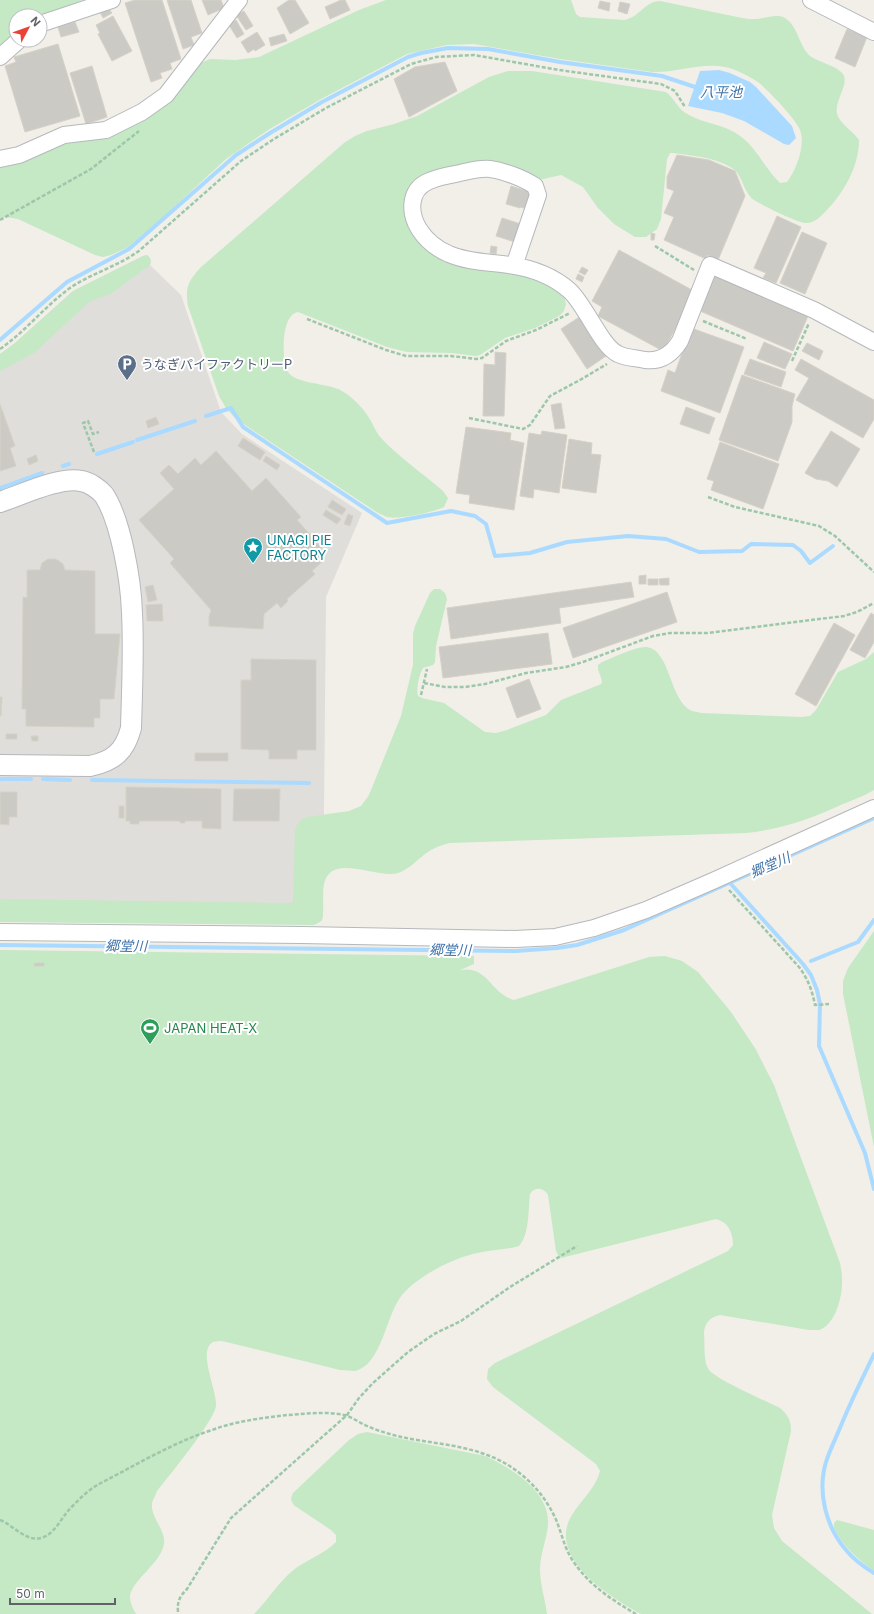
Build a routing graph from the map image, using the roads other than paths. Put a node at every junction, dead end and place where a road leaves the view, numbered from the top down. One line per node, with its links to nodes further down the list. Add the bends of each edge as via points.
1 (112, 0): 4 (street)
2 (240, 0): 8 (street, via 166,95 142,112 106,130 64,136 19,155)
3 (811, 0): 5 (street)
4 (48, 20)
5 (874, 32)
6 (10, 48): 7 (street)
7 (0, 57)
8 (0, 159)
9 (514, 266): 9 (street, via 460,258 430,242 422,234 412,216 412,206 418,189 435,178 478,169 498,170 535,186 538,195); 10 (street, via 531,269 552,278 570,292 582,305 609,348 625,357 658,360 674,350 680,341 710,265 814,310)
10 (874, 342)
11 (0, 502): 12 (street, via 58,482 82,481 93,486 103,495 110,507 119,532 132,613 131,728 122,750 102,764 90,766)
12 (0, 765)
13 (874, 808): 14 (street, via 646,910 594,928 555,937 515,939)
14 (0, 932)

